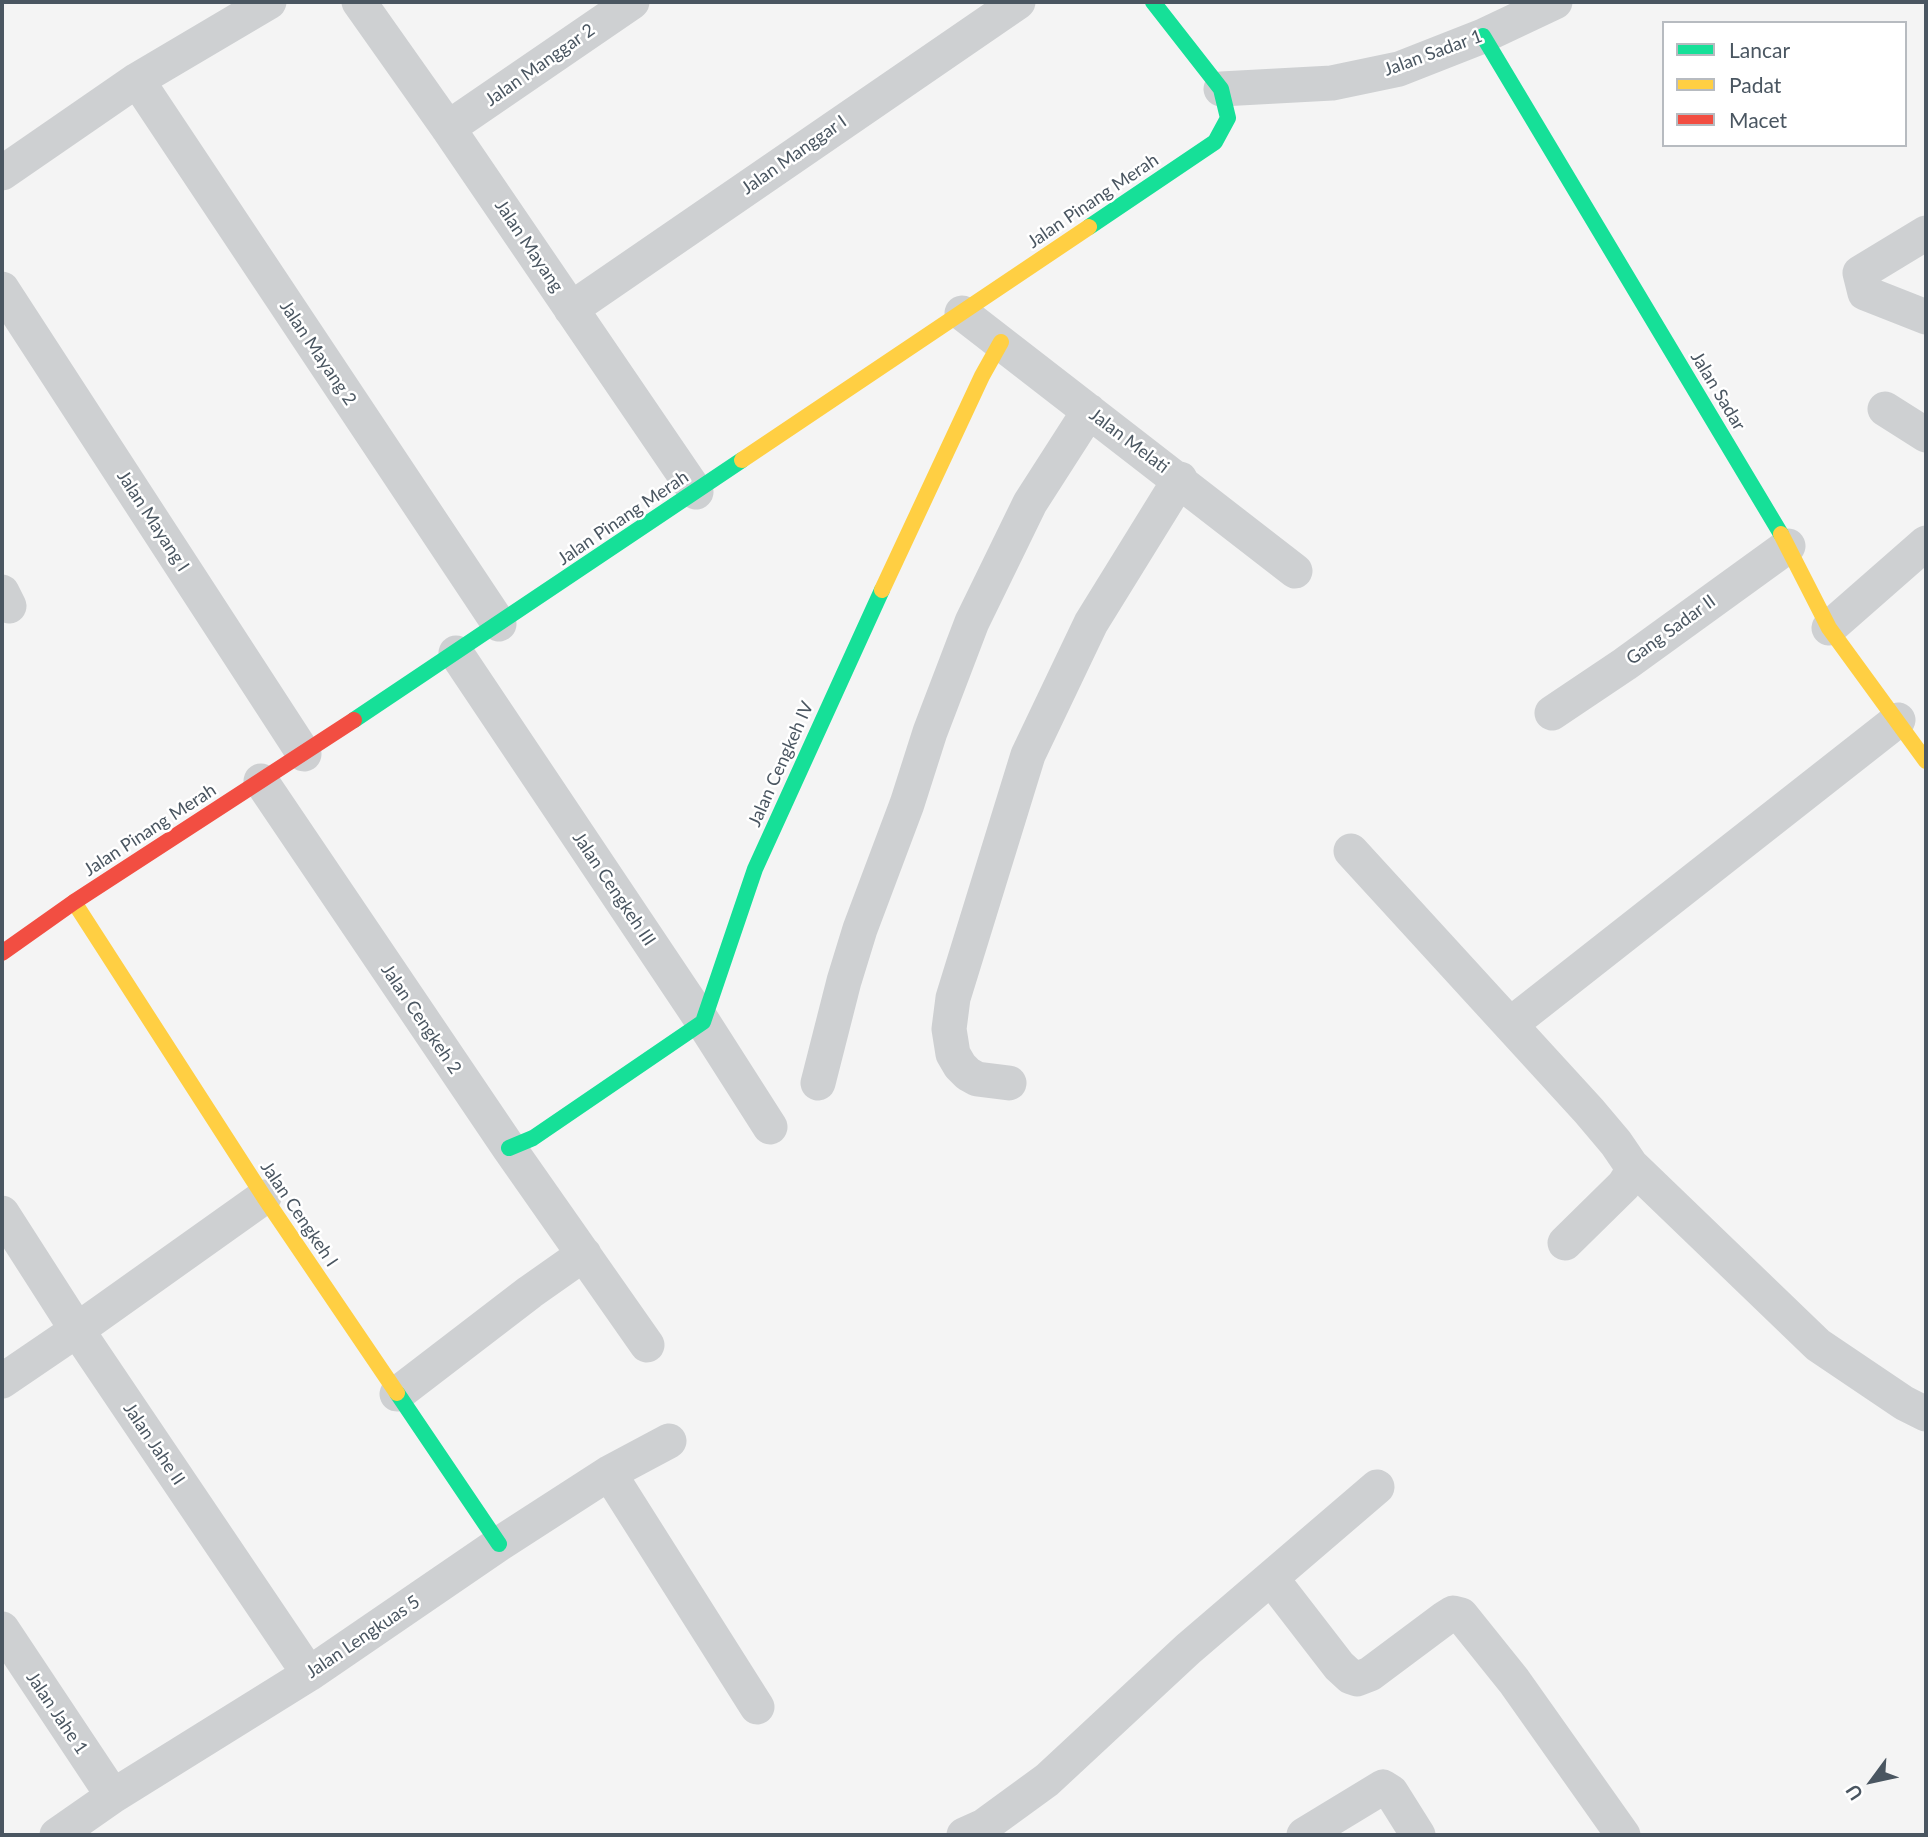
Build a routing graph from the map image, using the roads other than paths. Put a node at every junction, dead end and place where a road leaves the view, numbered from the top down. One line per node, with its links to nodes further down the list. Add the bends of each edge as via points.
1 (269, 2): 8 (street)
2 (359, 2): 10 (street, Jalan Mayang)
3 (632, 2): 10 (street, Jalan Manggar 2)
4 (1018, 2): 14 (street, Jalan Manggar I)
5 (1153, 2): 9 (street)
6 (1555, 2): 7 (street, Jalan Sadar 1)
7 (1483, 36): 9 (street, Jalan Sadar 1, via 1399,69 1345,80); 24 (street, Jalan Sadar)
8 (137, 80): 11 (street); 26 (street, Jalan Mayang 2)
9 (1221, 89): 15 (street, Jalan Pinang Merah, via 1228,118 1214,142)
10 (448, 128): 14 (street, Jalan Mayang)
11 (2, 173)
12 (1926, 233): 16 (street, via 1860,273 1865,293)
13 (5, 300): 31 (street, Jalan Mayang I)
14 (571, 309): 22 (street, Jalan Mayang)
15 (962, 313): 17 (street, Jalan Melati); 22 (street, Jalan Pinang Merah)
16 (1926, 317)
17 (1001, 342): 19 (street, Jalan Melati); 37 (street, Jalan Cengkeh IV, via 858,640 755,869)
18 (1885, 409): 20 (street)
19 (1089, 411): 21 (street, Jalan Melati); 39 (street, via 1030,503 972,622 860,929)
20 (1926, 435)
21 (1180, 479): 25 (street, Jalan Melati); 40 (street, via 1091,624 1028,755 953,998 949,1029 960,1066 977,1079)
22 (696, 492): 26 (street, Jalan Pinang Merah)
23 (1926, 543): 27 (street)
24 (1788, 546): 27 (street, Jalan Sadar); 29 (street, Gang Sadar II)
25 (1295, 571)
26 (499, 624): 28 (street, Jalan Pinang Merah)
27 (1829, 628): 30 (street, Jalan Sadar)
28 (456, 653): 31 (street, Jalan Pinang Merah); 37 (street, Jalan Cengkeh III)
29 (1552, 713)
30 (1898, 720): 32 (street, Jalan Sadar); 38 (street)
31 (304, 754): 33 (street, Jalan Pinang Merah)
32 (1926, 761)
33 (261, 781): 35 (street, Jalan Pinang Merah); 42 (street, Jalan Cengkeh 2)
34 (1352, 851): 38 (street)
35 (75, 902): 36 (street, Jalan Pinang Merah); 44 (street, Jalan Cengkeh I)
36 (2, 953)
37 (703, 1022): 41 (street, Jalan Cengkeh III); 42 (street)
38 (1511, 1024): 43 (street)
39 (818, 1083)
40 (1009, 1083)
41 (770, 1127)
42 (521, 1143): 47 (street, Jalan Cengkeh 2)
43 (1631, 1165): 46 (street, via 1625,1185); 52 (street, via 1818,1345)
44 (264, 1197): 48 (street); 51 (street, Jalan Cengkeh I)
45 (2, 1213): 48 (street, Jalan Jahe II)
46 (1564, 1243)
47 (584, 1254): 49 (street, Jalan Cengkeh 2); 51 (street)
48 (77, 1330): 50 (street); 59 (street, Jalan Jahe II)
49 (647, 1345)
50 (2, 1381)
51 (397, 1394): 56 (street, Jalan Cengkeh I)
52 (1926, 1414)
53 (669, 1441): 54 (street, Jalan Lengkuas 5)
54 (609, 1473): 56 (street, Jalan Lengkuas 5); 60 (street)
55 (1377, 1488): 57 (street)
56 (499, 1544): 59 (street, Jalan Lengkuas 5)
57 (1271, 1578): 63 (street, via 1047,1780 984,1826); 66 (street, via 1339,1666 1357,1679 1445,1618 1461,1615 1514,1681)
58 (2, 1629): 61 (street, Jalan Jahe 1)
59 (309, 1674): 61 (street, Jalan Lengkuas 5)
60 (757, 1707)
61 (113, 1796): 62 (street, Jalan Lengkuas 5)
62 (57, 1835)
63 (964, 1835)
64 (1304, 1835): 65 (street, via 1383,1787 1391,1792)
65 (1418, 1835)
66 (1623, 1835)

